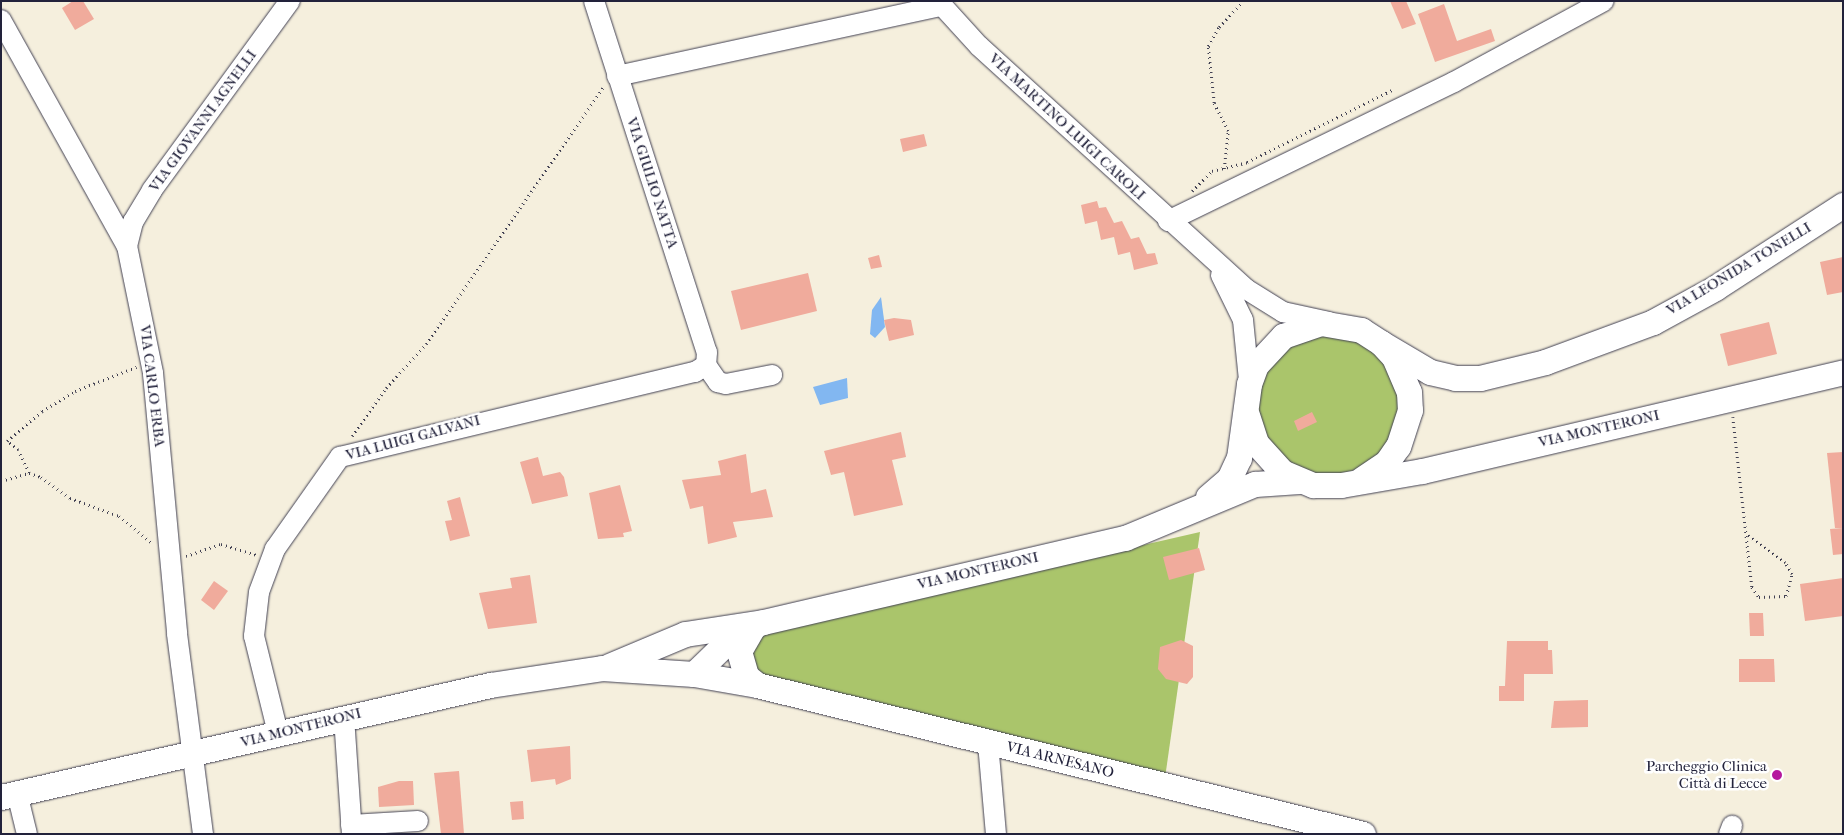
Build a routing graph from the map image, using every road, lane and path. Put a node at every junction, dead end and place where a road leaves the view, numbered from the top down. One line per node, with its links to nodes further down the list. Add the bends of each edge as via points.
1 (290, 1): 13 (street, VIA GIOVANNI AGNELLI, via 152,190 133,222)
2 (594, 1): 7 (street, VIA GIULIO NATTA)
3 (1243, 1): 9 (path, via 1219,26 1208,46 1214,103 1228,131)
4 (1604, 1): 11 (street, via 1454,82)
5 (938, 3): 7 (street); 12 (street, VIA MARTINO LUIGI CAROLI)
6 (1, 20): 13 (street, VIA CARLO ERBA)
7 (617, 76): 18 (street, VIA GIULIO NATTA, via 707,352); 24 (path, via 603,87 426,344 386,388)
8 (1392, 90): 9 (path)
9 (1224, 169): 11 (path, via 1203,176 1194,186)
10 (1843, 205): 16 (main road, VIA LEONIDA TONELLI, via 1715,288 1653,322 1545,362 1480,378 1455,378 1430,372)
11 (1187, 212): 12 (street)
12 (1168, 221): 14 (street, VIA MARTINO LUIGI CAROLI)
13 (127, 246): 17 (street, VIA CARLO ERBA)
14 (1199, 248): 15 (street, VIA MARTINO LUIGI CAROLI, via 1263,302 1283,312); 21 (street, VIA MARTINO LUIGI CAROLI, via 1236,300 1248,339)
15 (1341, 324): 16 (main road, VIA MONTERONI); 21 (main road, VIA MONTERONI, via 1321,323 1283,336 1262,357)
16 (1381, 343): 28 (main road, VIA MONTERONI, via 1403,373 1409,392 1408,420 1387,462)
17 (151, 354): 25 (path, via 137,366 67,396 7,441 18,450); 31 (street, VIA CARLO ERBA)
18 (706, 365): 20 (street, via 718,382 726,384); 24 (street, VIA LUIGI GALVANI, via 695,372)
19 (1843, 372): 22 (main road, VIA MONTERONI)
20 (772, 375)
21 (1249, 384): 23 (main road, VIA MONTERONI)
22 (1730, 398): 28 (main road, VIA MONTERONI, via 1422,471); 30 (path)
23 (1246, 415): 27 (main road, VIA MONTERONI, via 1250,431 1267,459); 29 (main road, VIA MONTERONI, via 1236,467)
24 (340, 457): 32 (street, VIA LUIGI GALVANI)
25 (30, 473): 26 (path); 31 (path, via 70,498 119,516)
26 (1, 481)
27 (1299, 481): 28 (main road, VIA MONTERONI, via 1327,486); 29 (main road, VIA MONTERONI, via 1254,484)
28 (1355, 482)
29 (1191, 512): 33 (main road, VIA MONTERONI, via 1125,538)
30 (1747, 535): 30 (path, via 1752,587 1759,597 1786,596 1792,574 1785,563)
31 (169, 557): 32 (path, via 200,554 221,544); 41 (street, VIA CARLO ERBA)
32 (270, 560): 39 (street, VIA LUIGI GALVANI, via 258,592 254,636)
33 (758, 624): 34 (main road, VIA MONTERONI); 36 (main road, VIA MONTERONI); 37 (main road, via 739,651 743,671)
34 (707, 630): 35 (main road, VIA MONTERONI, via 665,640); 36 (main road, via 691,652)
35 (602, 668): 36 (main road, VIA MONTERONI); 38 (main road, VIA MONTERONI, via 542,675)
36 (694, 674): 37 (main road, VIA MONTERONI)
37 (757, 685): 40 (main road, VIA ARNESANO)
38 (344, 717): 39 (main road, VIA MONTERONI); 45 (street)
39 (278, 733): 41 (main road, VIA MONTERONI)
40 (988, 743): 43 (main road, VIA ARNESANO); 48 (street)
41 (194, 754): 42 (main road, VIA MONTERONI); 47 (street, VIA CARLO ERBA)
42 (9, 795): 46 (street)
43 (1296, 817): 49 (street); 50 (main road, VIA ARNESANO)
44 (418, 822): 45 (street)
45 (352, 829)
46 (27, 834)
47 (203, 834)
48 (996, 834)
49 (1323, 834)
50 (1363, 834)

